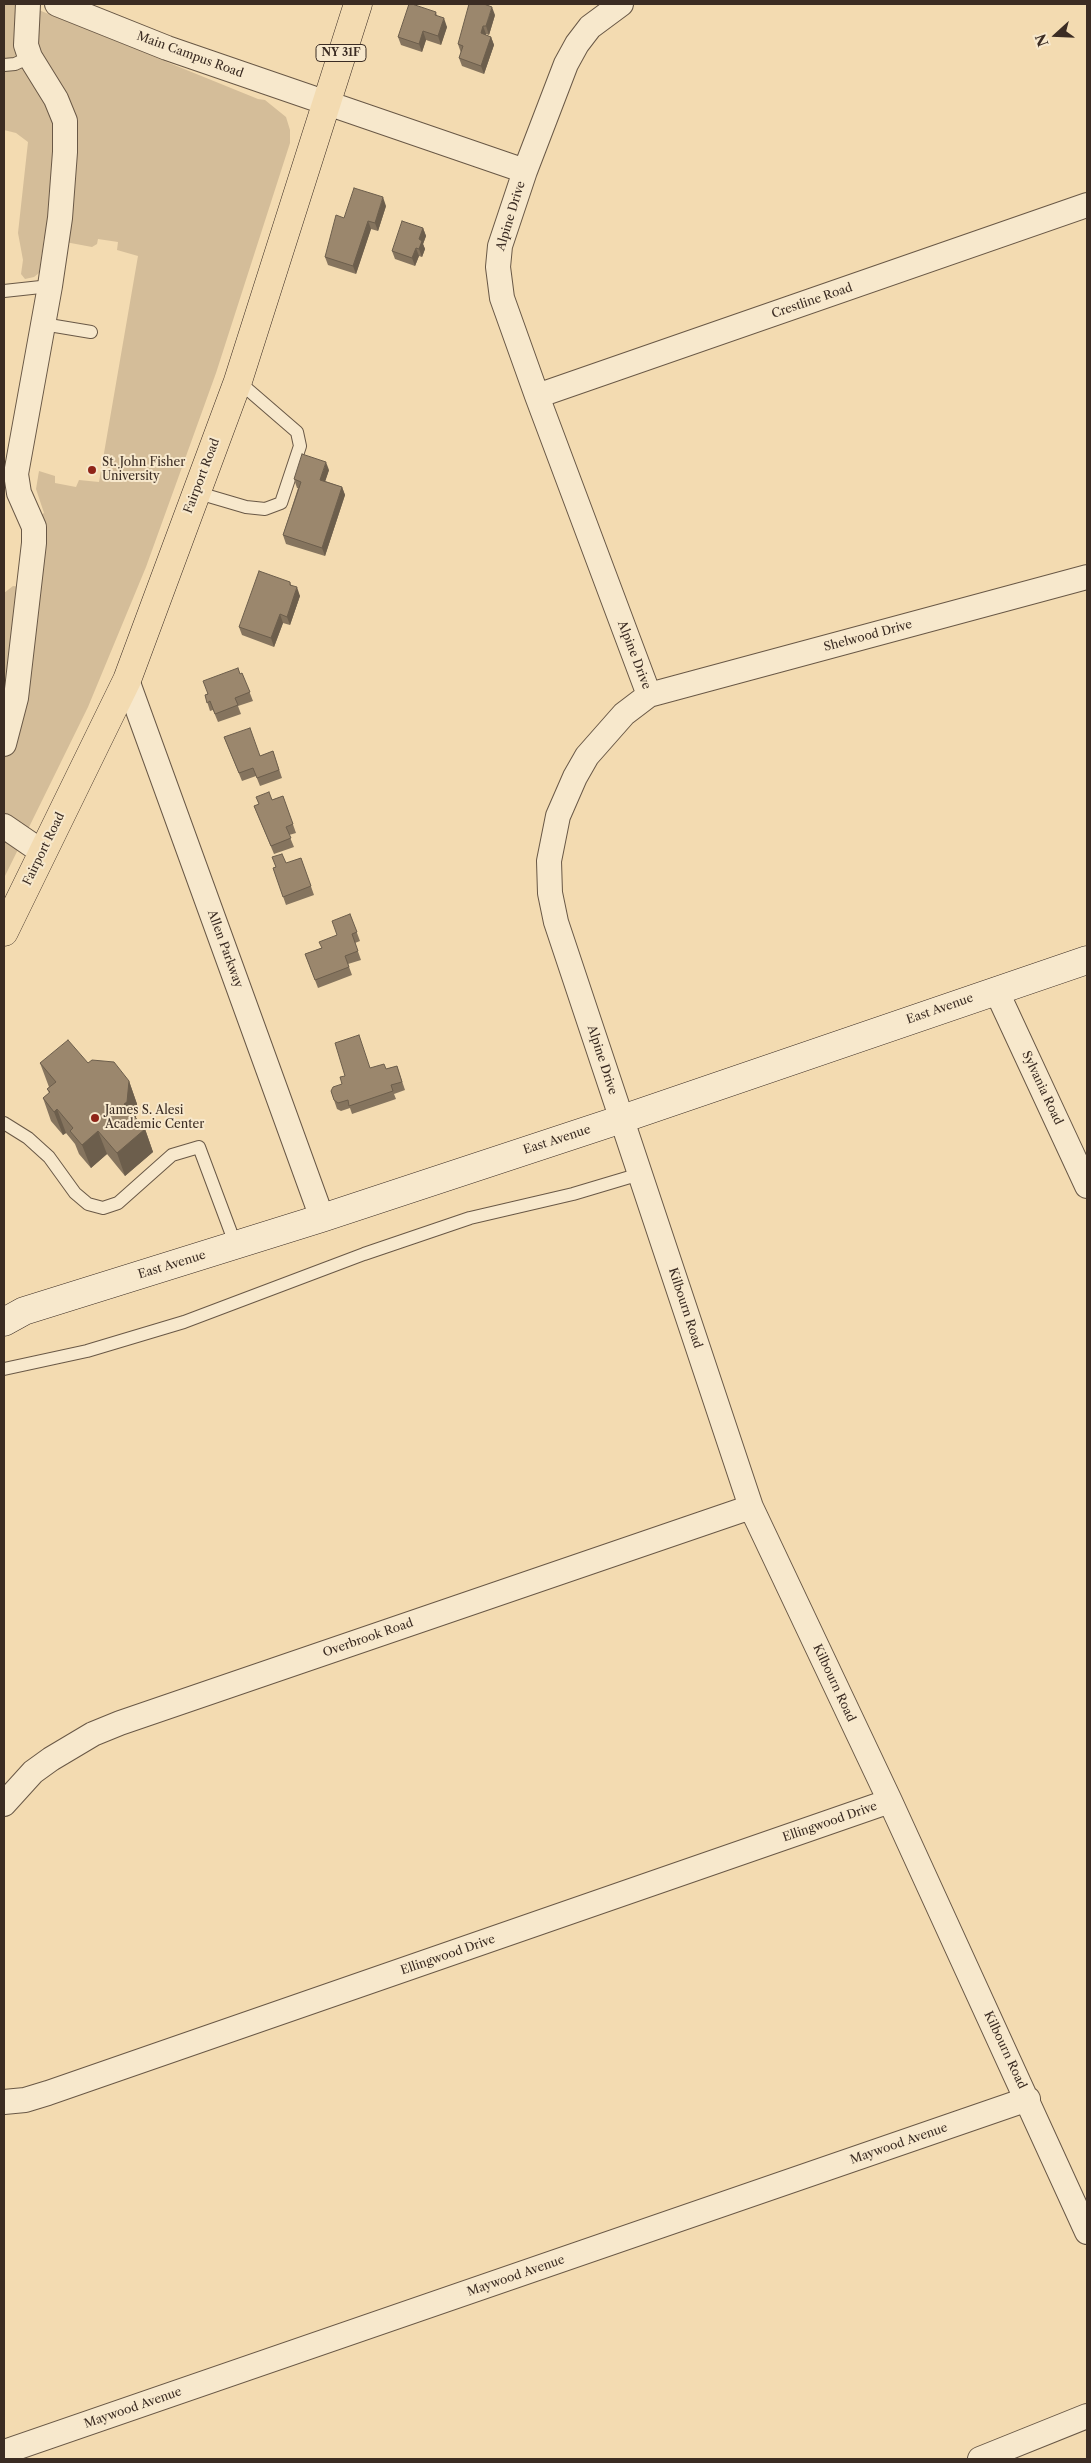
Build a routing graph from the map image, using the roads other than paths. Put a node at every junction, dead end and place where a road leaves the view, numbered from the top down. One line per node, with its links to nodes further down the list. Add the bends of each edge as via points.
1 (28, 4): 5 (street, via 26,46)
2 (57, 4): 7 (street, Main Campus Road, via 167,48)
3 (358, 4): 7 (main road, Fairport Road / NY 31F)
4 (621, 4): 8 (street, Alpine Drive, via 606,13 576,44)
5 (30, 58): 6 (lane); 10 (street, via 56,99 65,121 66,152)
6 (4, 65)
7 (325, 102): 8 (street, Alpine Drive); 14 (main road, Fairport Road / NY 31F)
8 (525, 171): 15 (street, Alpine Drive, via 500,246 498,267 502,298)
9 (1087, 205): 15 (street, Crestline Road)
10 (50, 286): 11 (lane); 12 (street)
11 (4, 291)
12 (43, 324): 13 (lane); 20 (street, via 16,474 18,493 34,527 34,544)
13 (91, 332)
14 (238, 381): 16 (main road, Fairport Road / NY 31F); 16 (lane, via 297,432 300,446 281,503 265,509 246,507)
15 (537, 396): 19 (street, Alpine Drive)
16 (195, 492): 18 (main road, Fairport Road / NY 31F)
17 (1087, 577): 19 (street, Shelwood Drive)
18 (127, 680): 23 (main road, Fairport Road / NY 31F); 31 (street, Allen Parkway)
19 (649, 695): 27 (street, Alpine Drive, via 624,714 587,756 574,777 558,816 549,861 550,893 556,922)
20 (10, 697): 21 (street)
21 (4, 744)
22 (4, 826): 23 (street)
23 (42, 852): 24 (main road, Fairport Road / NY 31F)
24 (4, 932)
25 (1087, 960): 26 (main road, East Avenue)
26 (996, 990): 27 (main road, East Avenue); 30 (street, Sylvania Road)
27 (622, 1119): 29 (street, Kilbourn Road); 31 (main road, East Avenue)
28 (4, 1123): 32 (lane, via 49,1157 75,1193 88,1204 103,1208 118,1204 172,1155 199,1147)
29 (640, 1174): 34 (lane, via 573,1194 470,1218 184,1322 87,1351); 35 (street, Kilbourn Road)
30 (1087, 1186)
31 (322, 1218): 32 (main road, East Avenue)
32 (236, 1246): 33 (main road, East Avenue)
33 (10, 1314)
34 (4, 1369)
35 (751, 1507): 36 (street, Kilbourn Road); 37 (street, Overbrook Road, via 120,1723 51,1758 33,1772)
36 (890, 1802): 38 (street, Kilbourn Road); 39 (street, Ellingwood Drive, via 48,2093)
37 (4, 1804)
38 (1028, 2099): 40 (street, Kilbourn Road); 42 (street, Maywood Avenue)
39 (4, 2102)
40 (1087, 2232)
41 (1087, 2416): 43 (street)
42 (4, 2452)
43 (980, 2459)

